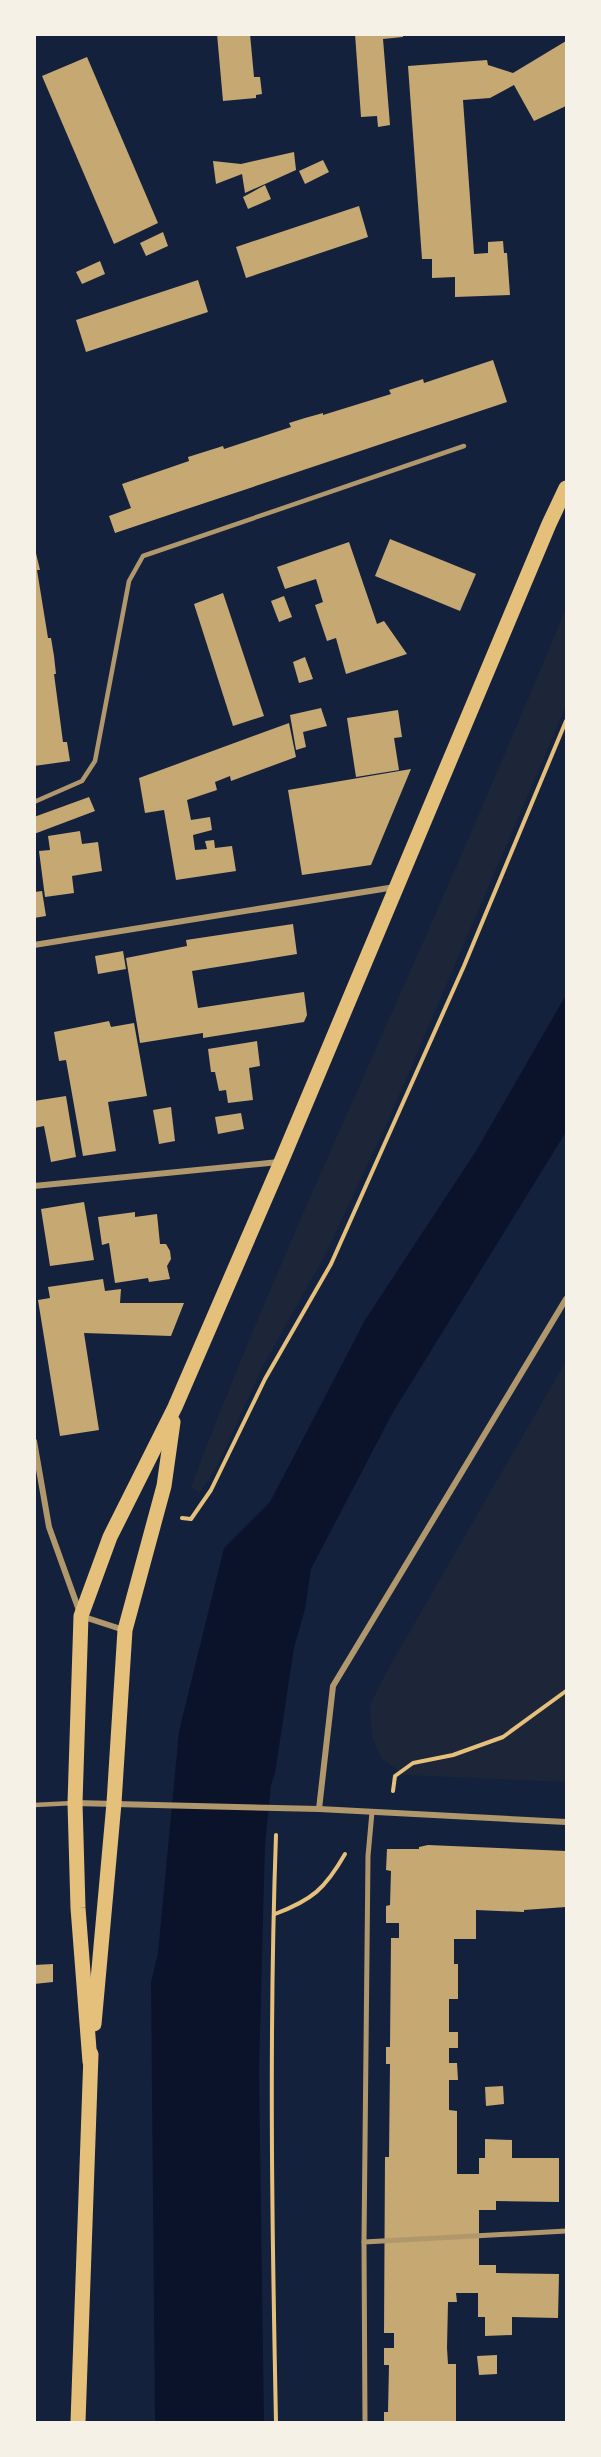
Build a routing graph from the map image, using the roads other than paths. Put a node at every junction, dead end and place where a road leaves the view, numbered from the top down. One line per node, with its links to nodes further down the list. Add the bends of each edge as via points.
1 (464, 446): 3 (lane, via 143,556 129,581 95,761 82,781)
2 (567, 488): 4 (main road)
3 (34, 802)
4 (396, 887): 5 (street); 6 (main road)
5 (34, 945)
6 (281, 1162): 7 (street); 9 (main road)
7 (34, 1186)
8 (567, 1299): 16 (street, via 333,1686)
9 (175, 1407): 11 (main road, via 110,1538); 12 (main road, via 164,1486)
10 (34, 1441): 11 (street, via 50,1527)
11 (81, 1616): 12 (street); 13 (main road)
12 (125, 1630): 14 (main road)
13 (75, 1803): 14 (street); 15 (lane); 19 (main road, via 78,1908)
14 (114, 1803): 16 (street); 19 (main road)
15 (34, 1805)
16 (319, 1809): 17 (street)
17 (372, 1812): 18 (street); 21 (street, via 368,1856)
18 (567, 1822)
19 (90, 2062): 22 (main road)
20 (567, 2230): 21 (street)
21 (364, 2242): 23 (street)
22 (78, 2422)
23 (365, 2422)

